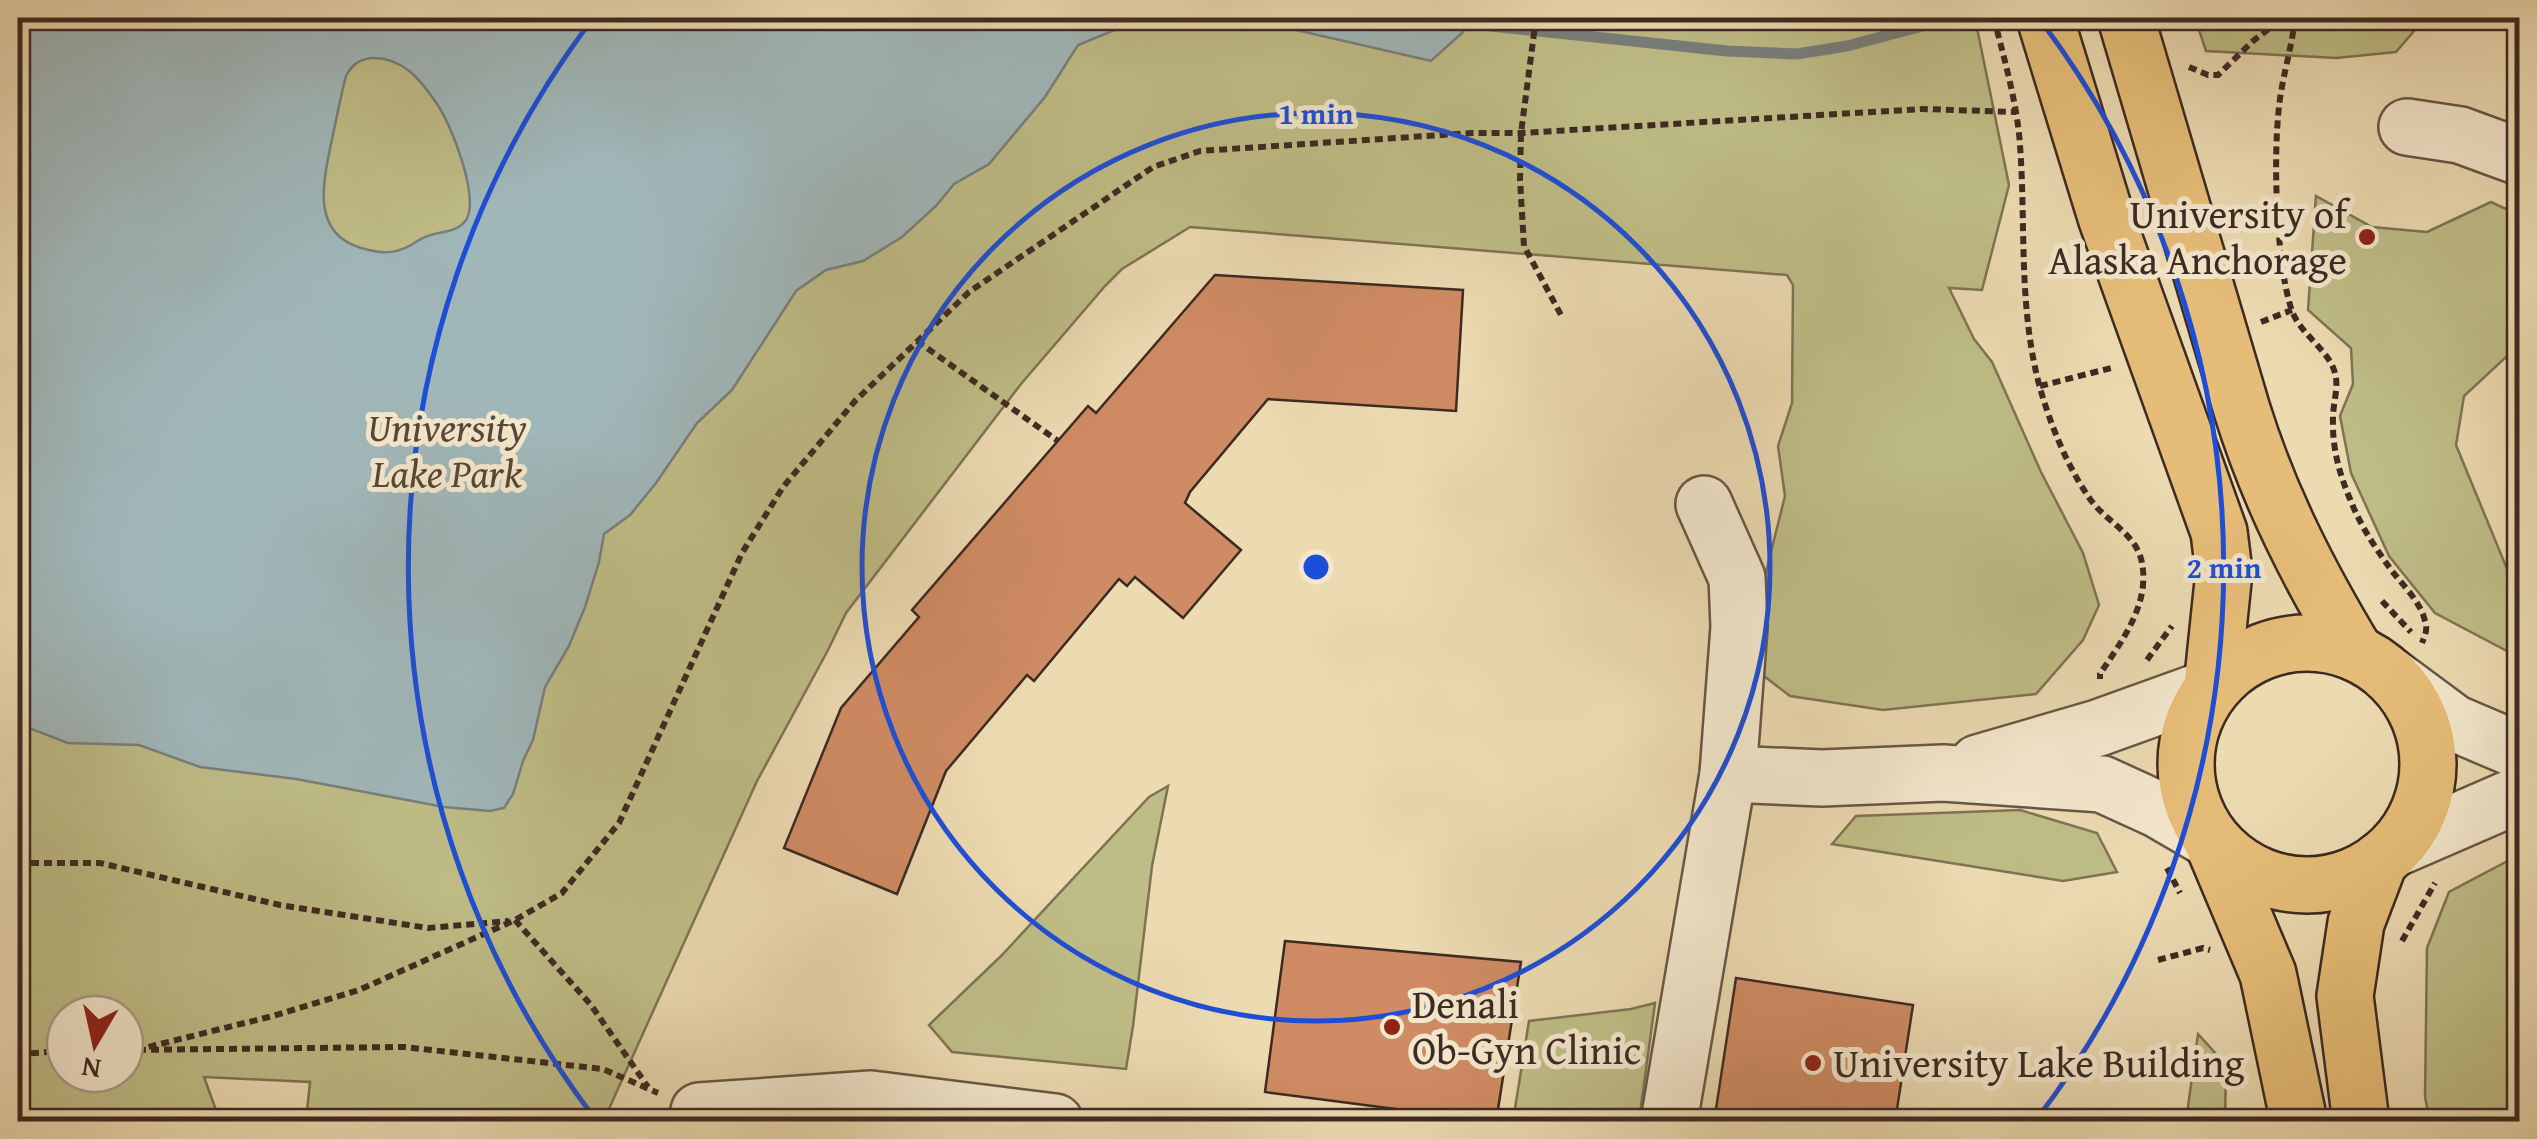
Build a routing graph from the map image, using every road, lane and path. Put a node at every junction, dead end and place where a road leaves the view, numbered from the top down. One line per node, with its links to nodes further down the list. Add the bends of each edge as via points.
1 (1536, 18): 12 (path)
2 (1994, 18): 10 (path)
3 (2045, 18): 26 (main road, via 2106,217 2219,532 2224,581)
4 (2126, 18): 23 (main road, via 2274,500 2314,582)
5 (2284, 18): 9 (path, via 2218,74)
6 (2295, 18): 14 (path, via 2277,129 2280,243)
7 (2404, 18): 8 (path)
8 (2414, 27)
9 (2181, 62)
10 (2016, 112): 12 (path, via 1922,109); 19 (path, via 2024,302)
11 (2406, 128): 13 (street, via 2460,135)
12 (1521, 132): 15 (path, via 1524,246); 17 (path, via 1200,151 1153,167 968,292)
13 (2520, 158)
14 (2292, 310): 16 (path); 23 (path, via 2332,364 2337,462 2362,525 2427,627)
15 (1561, 315)
16 (2251, 326)
17 (917, 341): 20 (path); 36 (path, via 855,401 783,487 742,554 619,823 562,892)
18 (2116, 366): 19 (path)
19 (2040, 386): 25 (path, via 2082,487 2134,542 2141,559 2131,627 2100,674)
20 (1058, 441)
21 (1704, 504): 29 (street, via 1737,578)
22 (2178, 617): 24 (path)
23 (2388, 657): 26 (main road, via 2319,643 2280,646 2244,660); 27 (street, via 2454,723); 32 (main road, via 2426,740 2428,779 2418,816)
24 (2138, 668)
25 (2101, 685)
26 (2212, 687): 28 (street); 31 (main road, via 2192,723 2184,764 2192,805)
27 (2520, 751)
28 (1943, 773): 29 (street); 31 (street, via 2102,784 2159,810)
29 (1728, 774): 47 (street)
30 (2520, 798): 32 (street)
31 (2188, 853): 32 (main road, via 2282,884 2323,885 2363,873); 35 (path); 48 (main road, via 2268,974)
32 (2388, 854): 49 (main road, via 2356,923 2345,996)
33 (18, 863): 36 (path, via 100,863 280,906 428,928)
34 (2445, 873): 37 (path)
35 (2180, 893)
36 (515, 920): 40 (path, via 360,990); 44 (path, via 591,1004)
37 (2396, 952)
38 (2158, 960): 39 (path, via 2203,948)
39 (2210, 963)
40 (145, 1048)
41 (145, 1050): 44 (path, via 404,1047 603,1069)
42 (45, 1052): 43 (path)
43 (18, 1054)
44 (649, 1089): 45 (path)
45 (699, 1111): 46 (street, via 871,1099)
46 (1055, 1122)
47 (1669, 1122)
48 (2299, 1122)
49 (2362, 1122)

